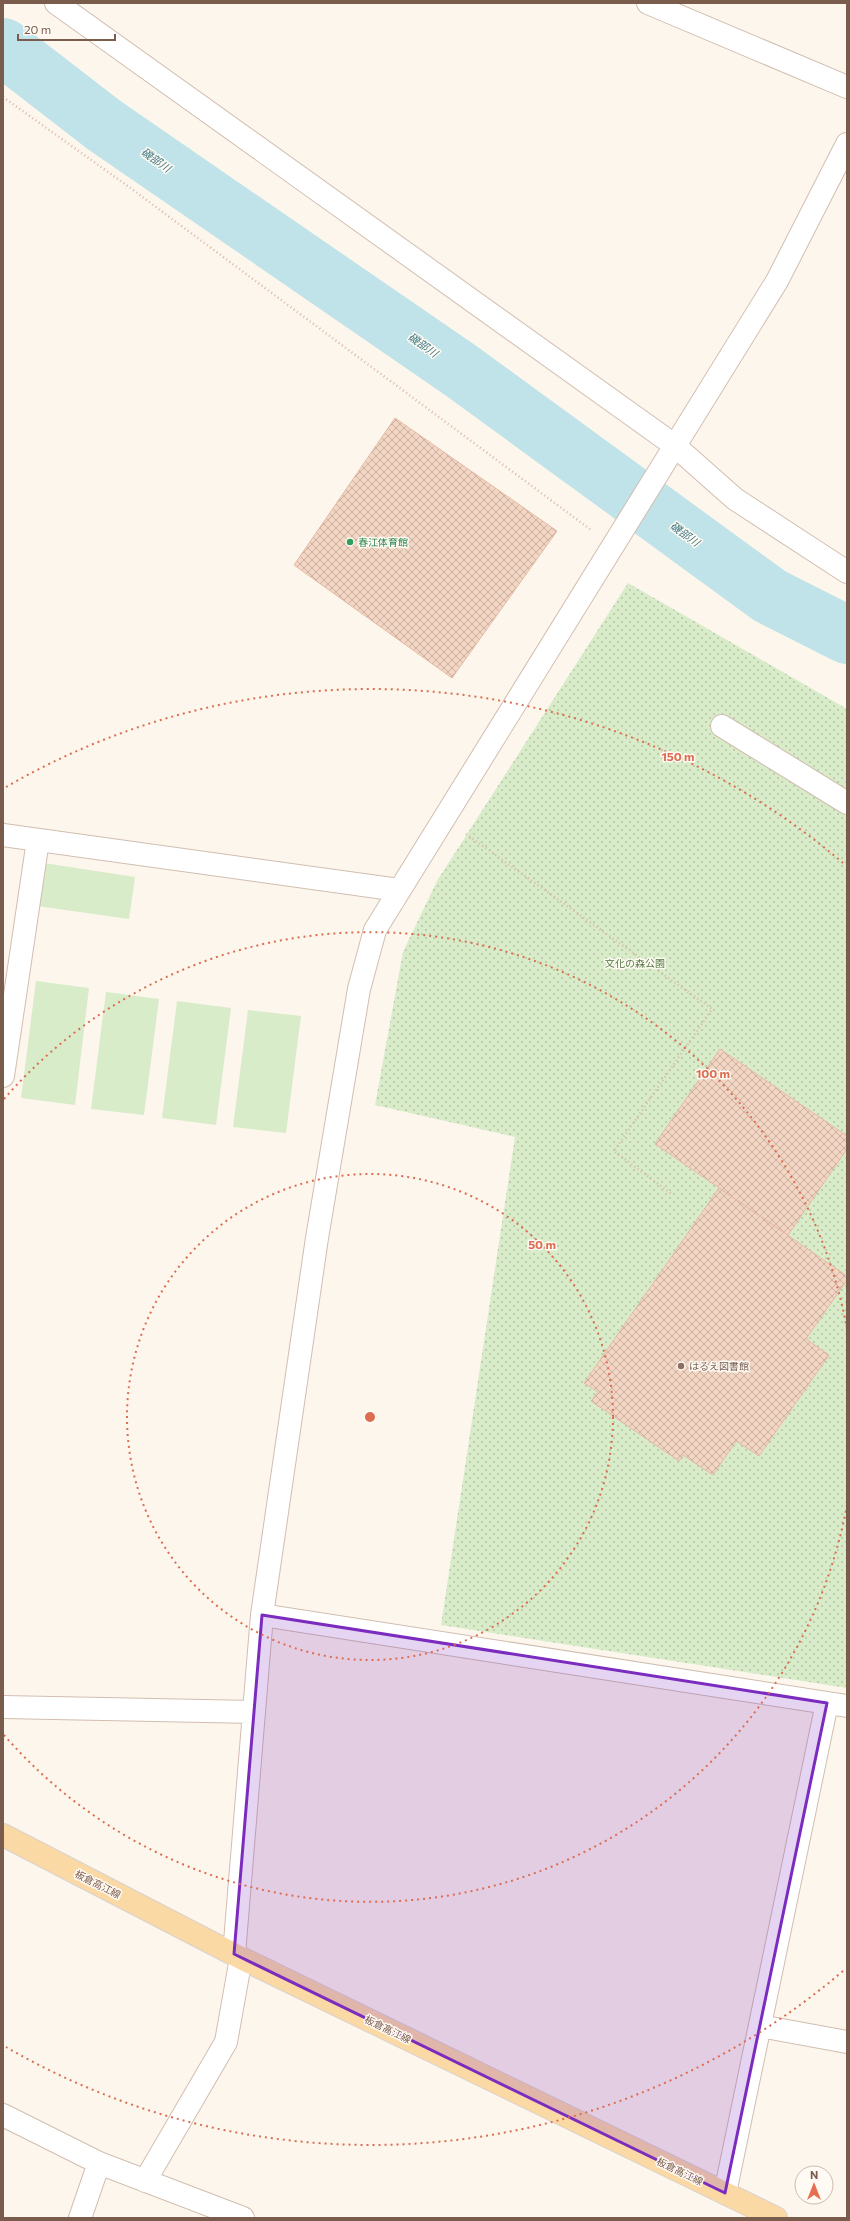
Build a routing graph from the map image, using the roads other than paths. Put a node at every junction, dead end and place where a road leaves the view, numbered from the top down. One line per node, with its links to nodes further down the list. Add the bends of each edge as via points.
1 (56, 3): 5 (street)
2 (648, 3): 3 (street)
3 (847, 87)
4 (847, 144): 5 (street, via 777,281)
5 (674, 445): 6 (street, via 735,499); 11 (street)
6 (847, 572)
7 (722, 726): 8 (street)
8 (847, 803)
9 (3, 835): 10 (street)
10 (38, 840): 11 (street); 12 (street)
11 (399, 890): 13 (street, via 375,930 359,989 317,1238)
12 (3, 1076)
13 (262, 1615): 14 (street); 16 (street)
14 (837, 1705): 19 (street)
15 (3, 1708): 16 (street)
16 (254, 1712): 18 (street)
17 (3, 1835): 18 (main road, 板倉高江線)
18 (237, 1956): 23 (street, via 226,2042); 24 (main road, 板倉高江線)
19 (760, 2026): 20 (street); 24 (street)
20 (847, 2042)
21 (3, 2115): 22 (street)
22 (99, 2163): 23 (street); 26 (street)
23 (145, 2181): 27 (street)
24 (725, 2192): 25 (main road, 板倉高江線)
25 (744, 2211): 28 (main road, 板倉高江線)
26 (80, 2218)
27 (243, 2218)
28 (776, 2218)

